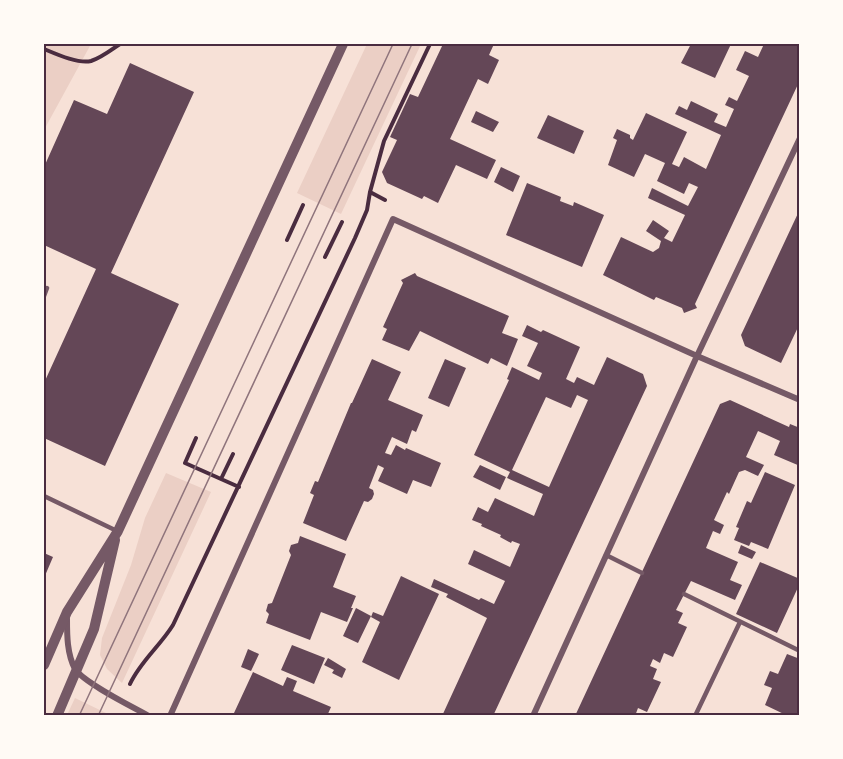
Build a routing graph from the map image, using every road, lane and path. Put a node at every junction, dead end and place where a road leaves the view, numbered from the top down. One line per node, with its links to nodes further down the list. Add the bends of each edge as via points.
1 (120, 44): 4 (path, via 89,62)
2 (343, 44): 19 (street)
3 (430, 44): 17 (path, via 384,141 367,210 355,238)
4 (44, 49)
5 (800, 138): 12 (street)
6 (303, 205): 8 (path)
7 (342, 222): 9 (path)
8 (287, 240)
9 (325, 257)
10 (47, 288): 11 (lane)
11 (44, 296)
12 (697, 356): 13 (street); 20 (street); 32 (street, via 393,219)
13 (800, 400)
14 (196, 438): 16 (path, via 185,463)
15 (232, 454): 16 (path)
16 (221, 479): 17 (path)
17 (239, 487): 28 (path, via 173,625 132,678)
18 (44, 496): 19 (lane)
19 (117, 531): 23 (street); 27 (street, via 94,629)
20 (606, 555): 21 (lane); 33 (street)
21 (642, 573)
22 (684, 594): 24 (lane)
23 (67, 612): 26 (street); 27 (street, via 70,658)
24 (740, 622): 25 (lane); 29 (lane)
25 (800, 651)
26 (44, 665)
27 (76, 671): 28 (street); 30 (street)
28 (121, 701): 31 (street)
29 (696, 714)
30 (57, 716)
31 (150, 716)
32 (170, 716)
33 (533, 716)

